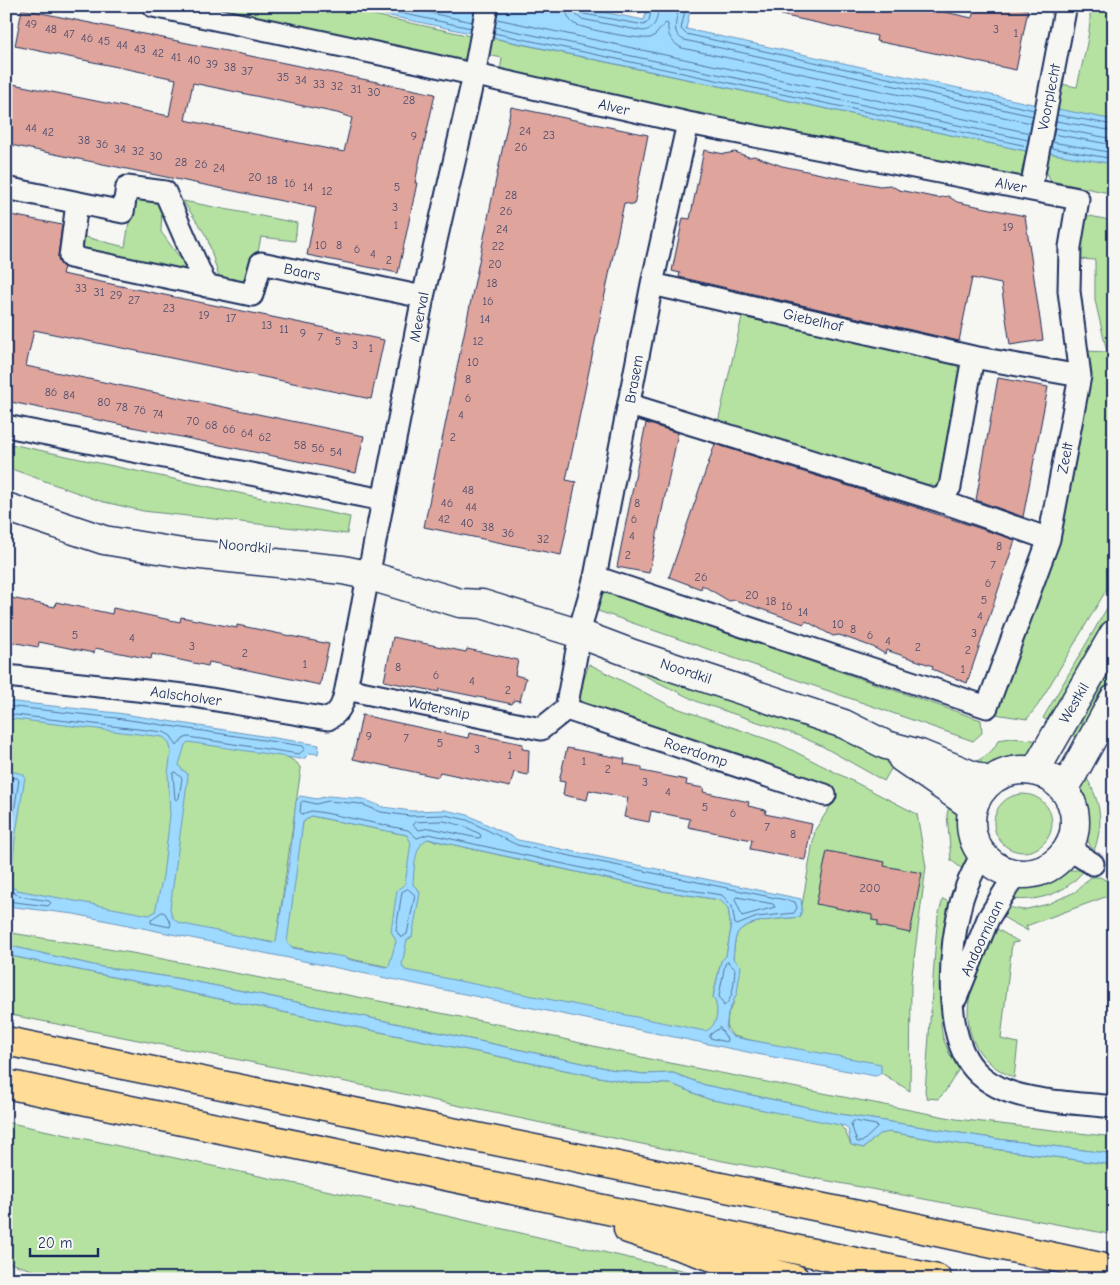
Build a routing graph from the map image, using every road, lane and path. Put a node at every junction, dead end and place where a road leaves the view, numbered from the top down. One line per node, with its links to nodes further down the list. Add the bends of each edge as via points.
1 (153, 6): 4 (street, Alver)
2 (487, 6): 4 (street, Meerval)
3 (1062, 6): 7 (street, Voorplecht, via 1065,10)
4 (474, 75): 5 (street, Alver); 12 (street, Meerval)
5 (688, 123): 7 (street, Alver); 10 (street, Brasem)
6 (6, 188): 9 (street)
7 (1031, 189): 8 (street, Alver)
8 (1078, 199): 14 (street, Zeelt, via 1070,247 1069,291)
9 (77, 203): 11 (street, Baars, via 70,257); 11 (street, via 123,212 127,187 165,192)
10 (652, 284): 13 (street, Giebelhof); 15 (street, Brasem)
11 (206, 286): 12 (street, Baars, via 252,295 261,263)
12 (423, 297): 18 (street, Meerval)
13 (973, 357): 14 (street, Giebelhof); 19 (street, via 950,487)
14 (1080, 376): 21 (street, Zeelt)
15 (630, 404): 19 (street); 23 (street, Brasem)
16 (6, 426): 18 (street)
17 (6, 492): 22 (street, Noordkil, via 99,525 198,542 326,553)
18 (383, 500): 22 (street, Meerval)
19 (940, 501): 21 (street)
20 (6, 507): 22 (street, Noordkil, via 104,540 182,553)
21 (1049, 539): 23 (street, Zeelt, via 987,707)
22 (369, 568): 24 (street, Noordkil, via 460,603 482,604); 27 (street)
23 (595, 576): 24 (street, Brasem)
24 (580, 634): 29 (street); 30 (street, Noordkil, via 844,724)
25 (1114, 634): 31 (street, Westkil)
26 (6, 676): 27 (street, Aalscholver, via 193,696 328,719 336,715 342,706)
27 (346, 689): 29 (street, Watersnip, via 541,729)
28 (1114, 699): 33 (street)
29 (566, 709): 34 (street, Roerdomp)
30 (886, 745): 32 (street, Noordkil, via 920,754); 35 (street, Noordkil)
31 (1035, 771): 32 (street, via 1011,771); 33 (street, via 1051,778)
32 (989, 782): 35 (street)
33 (1064, 790): 36 (street, via 1074,812 1075,825)
34 (825, 795)
35 (973, 807): 37 (street, via 973,836)
36 (1067, 848): 38 (street); 39 (street, via 1045,869)
37 (982, 854): 39 (street, via 997,867); 40 (street, Andoornlaan, via 961,902 951,970)
38 (1094, 864)
39 (1016, 873): 40 (street, Andoornlaan, via 988,919)
40 (953, 1005): 43 (street, Andoornlaan, via 961,1047 973,1069 998,1087 1017,1095)
41 (6, 1041): 45 (highway)
42 (6, 1084): 44 (highway)
43 (1114, 1107)
44 (496, 1186): 48 (highway, via 725,1262); 49 (highway)
45 (858, 1216): 46 (highway, via 931,1217); 47 (highway)
46 (1114, 1251)
47 (1114, 1270)
48 (794, 1279)
49 (936, 1279)

